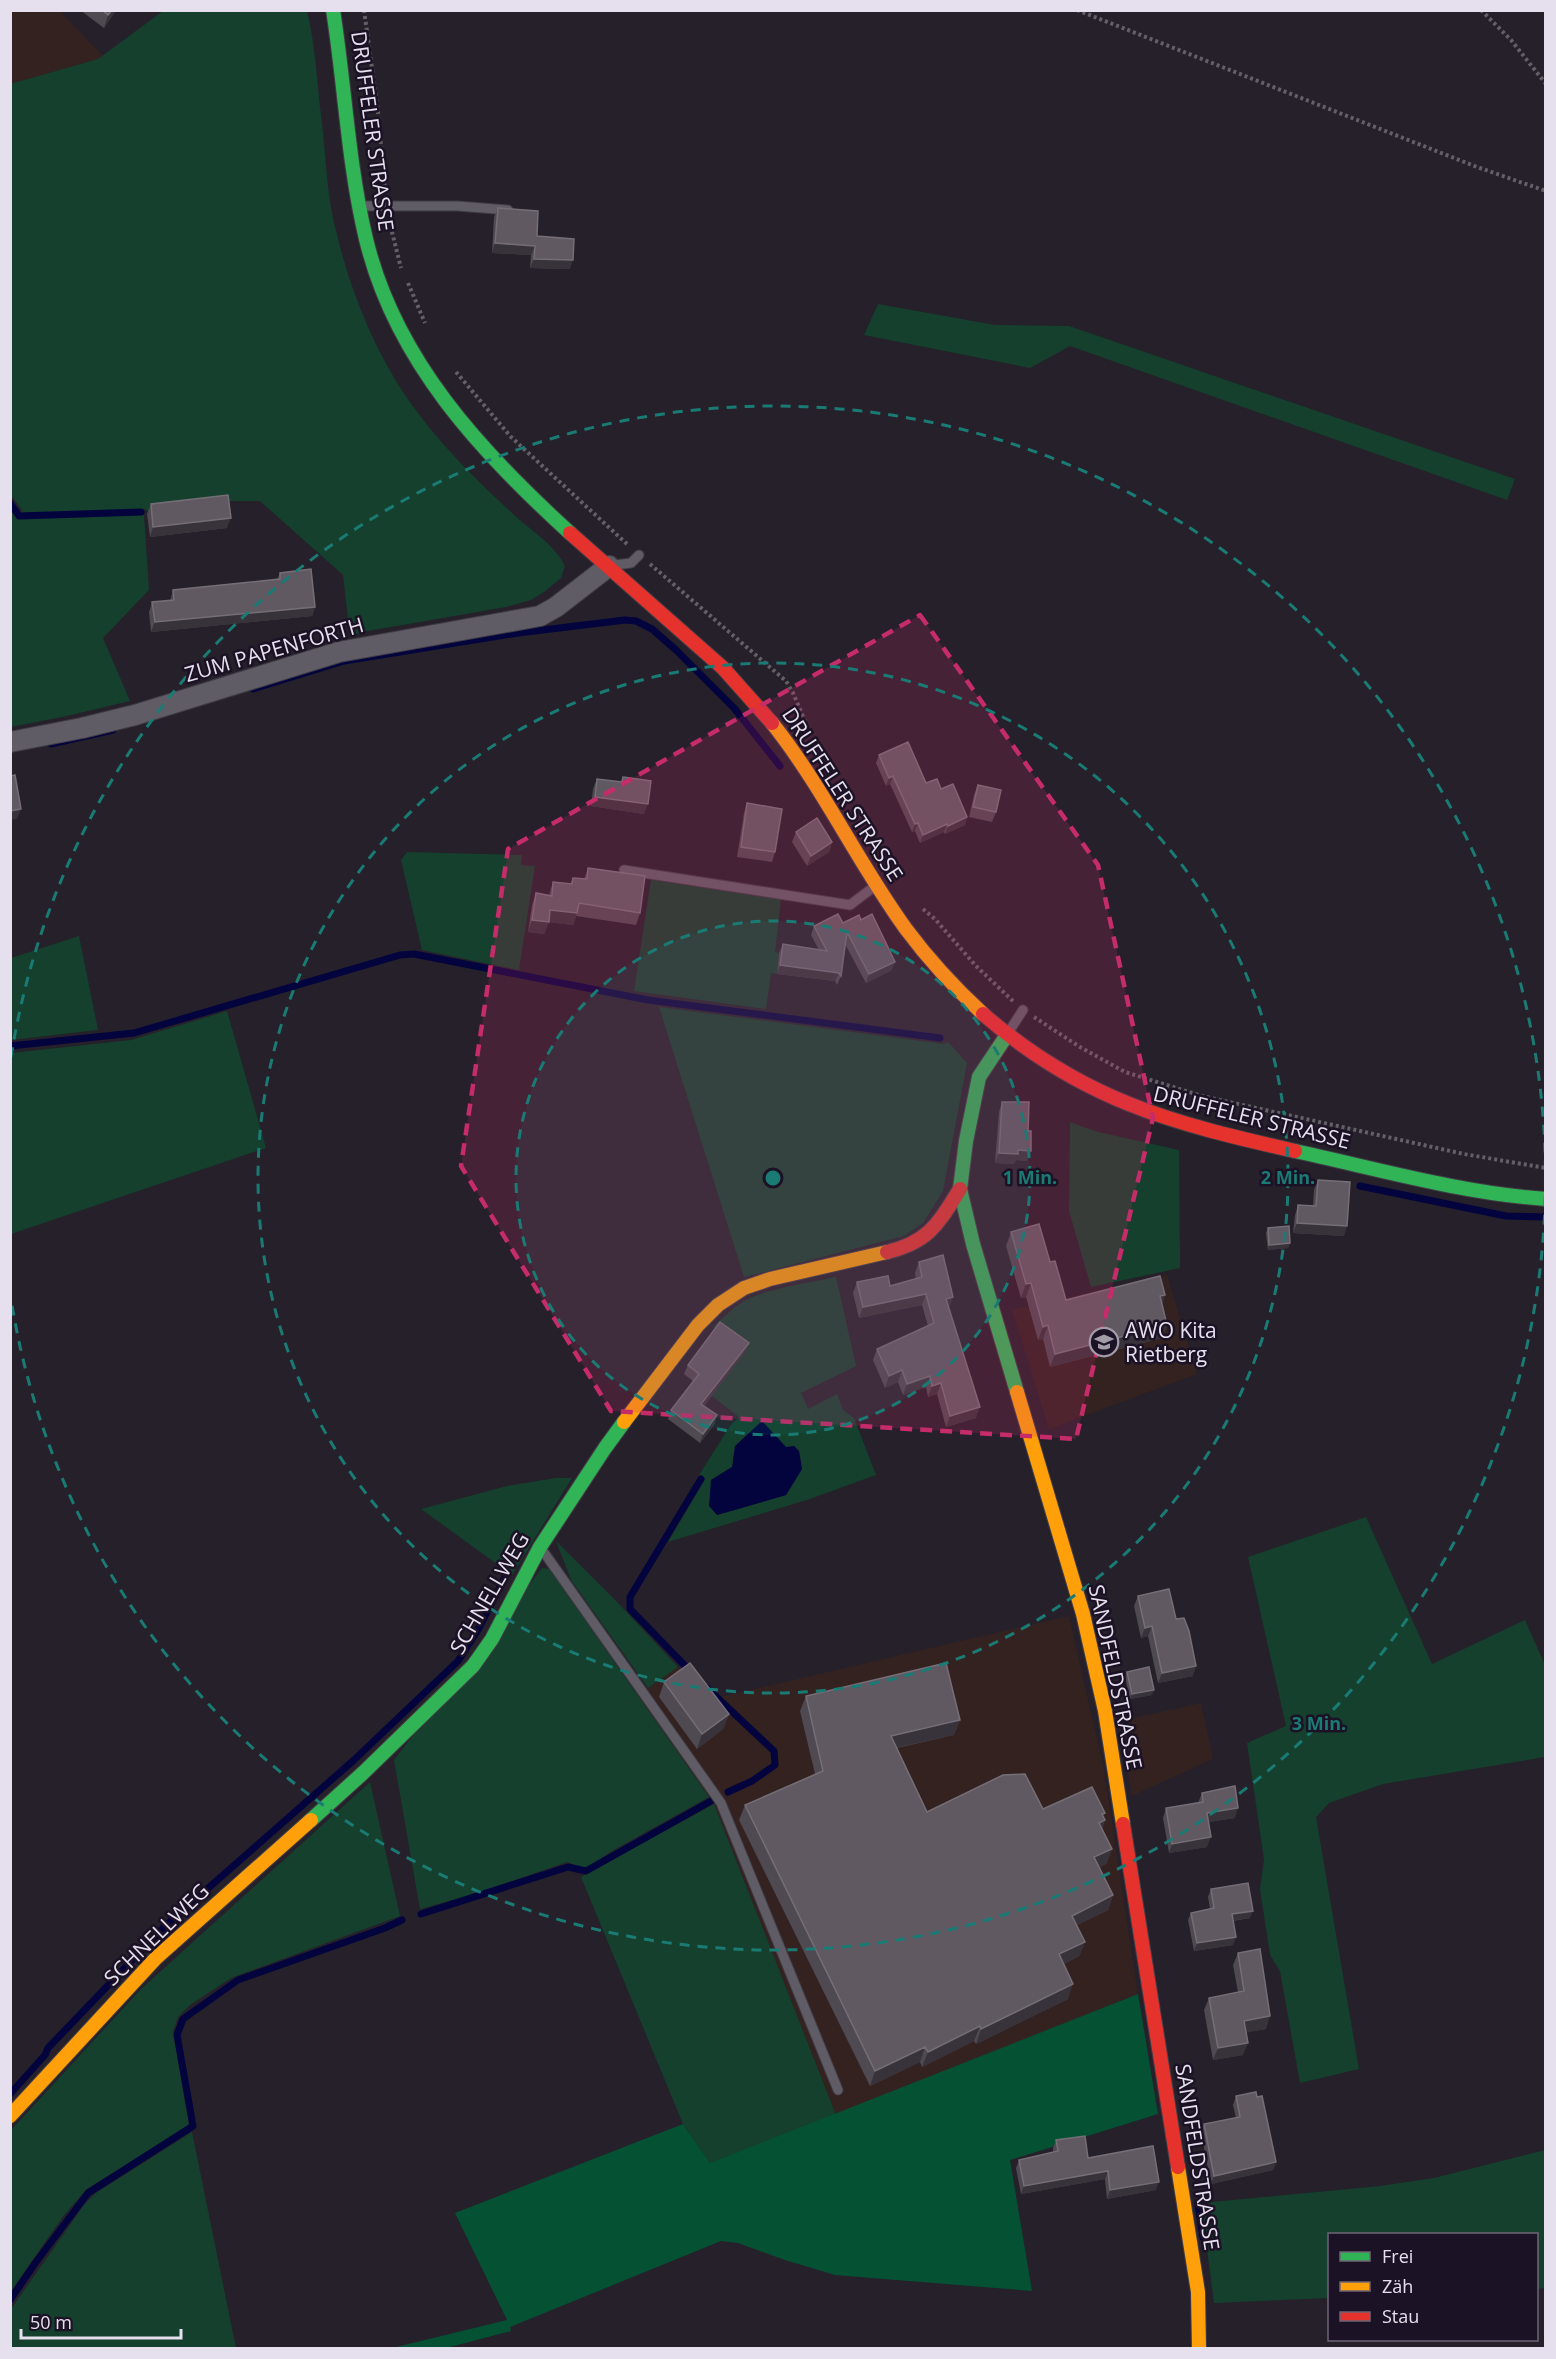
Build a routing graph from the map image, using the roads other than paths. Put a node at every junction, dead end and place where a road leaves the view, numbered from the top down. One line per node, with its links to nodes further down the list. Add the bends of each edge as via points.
1 (333, 10): 2 (street, DRUFFELER STRASSE)
2 (359, 206): 3 (lane); 5 (street, DRUFFELER STRASSE, via 388,305 403,339 436,392 485,453)
3 (516, 210)
4 (639, 555): 5 (lane, via 631,563)
5 (609, 566): 6 (street, ZUM PAPENFORTH, via 540,616 339,652 135,715); 8 (street, DRUFFELER STRASSE, via 736,680 787,739)
6 (10, 742)
7 (624, 870): 8 (lane, via 850,905)
8 (877, 885): 10 (street, DRUFFELER STRASSE, via 918,944 959,991)
9 (1023, 1010): 10 (lane)
10 (1007, 1035): 11 (street, SANDFELDSTRASSE, via 979,1077); 12 (street, DRUFFELER STRASSE, via 1082,1084 1199,1130 1469,1189)
11 (960, 1189): 13 (street, SCHNELLWEG, via 936,1227 906,1247 770,1279 744,1288 718,1305 698,1325 605,1448); 16 (street, SANDFELDSTRASSE, via 1083,1614 1105,1711 1198,2292)
12 (1545, 1199)
13 (540, 1547): 14 (lane, via 721,1803); 15 (street, SCHNELLWEG, via 473,1666 363,1773 156,1958)
14 (838, 2090)
15 (10, 2116)
16 (1199, 2349)

